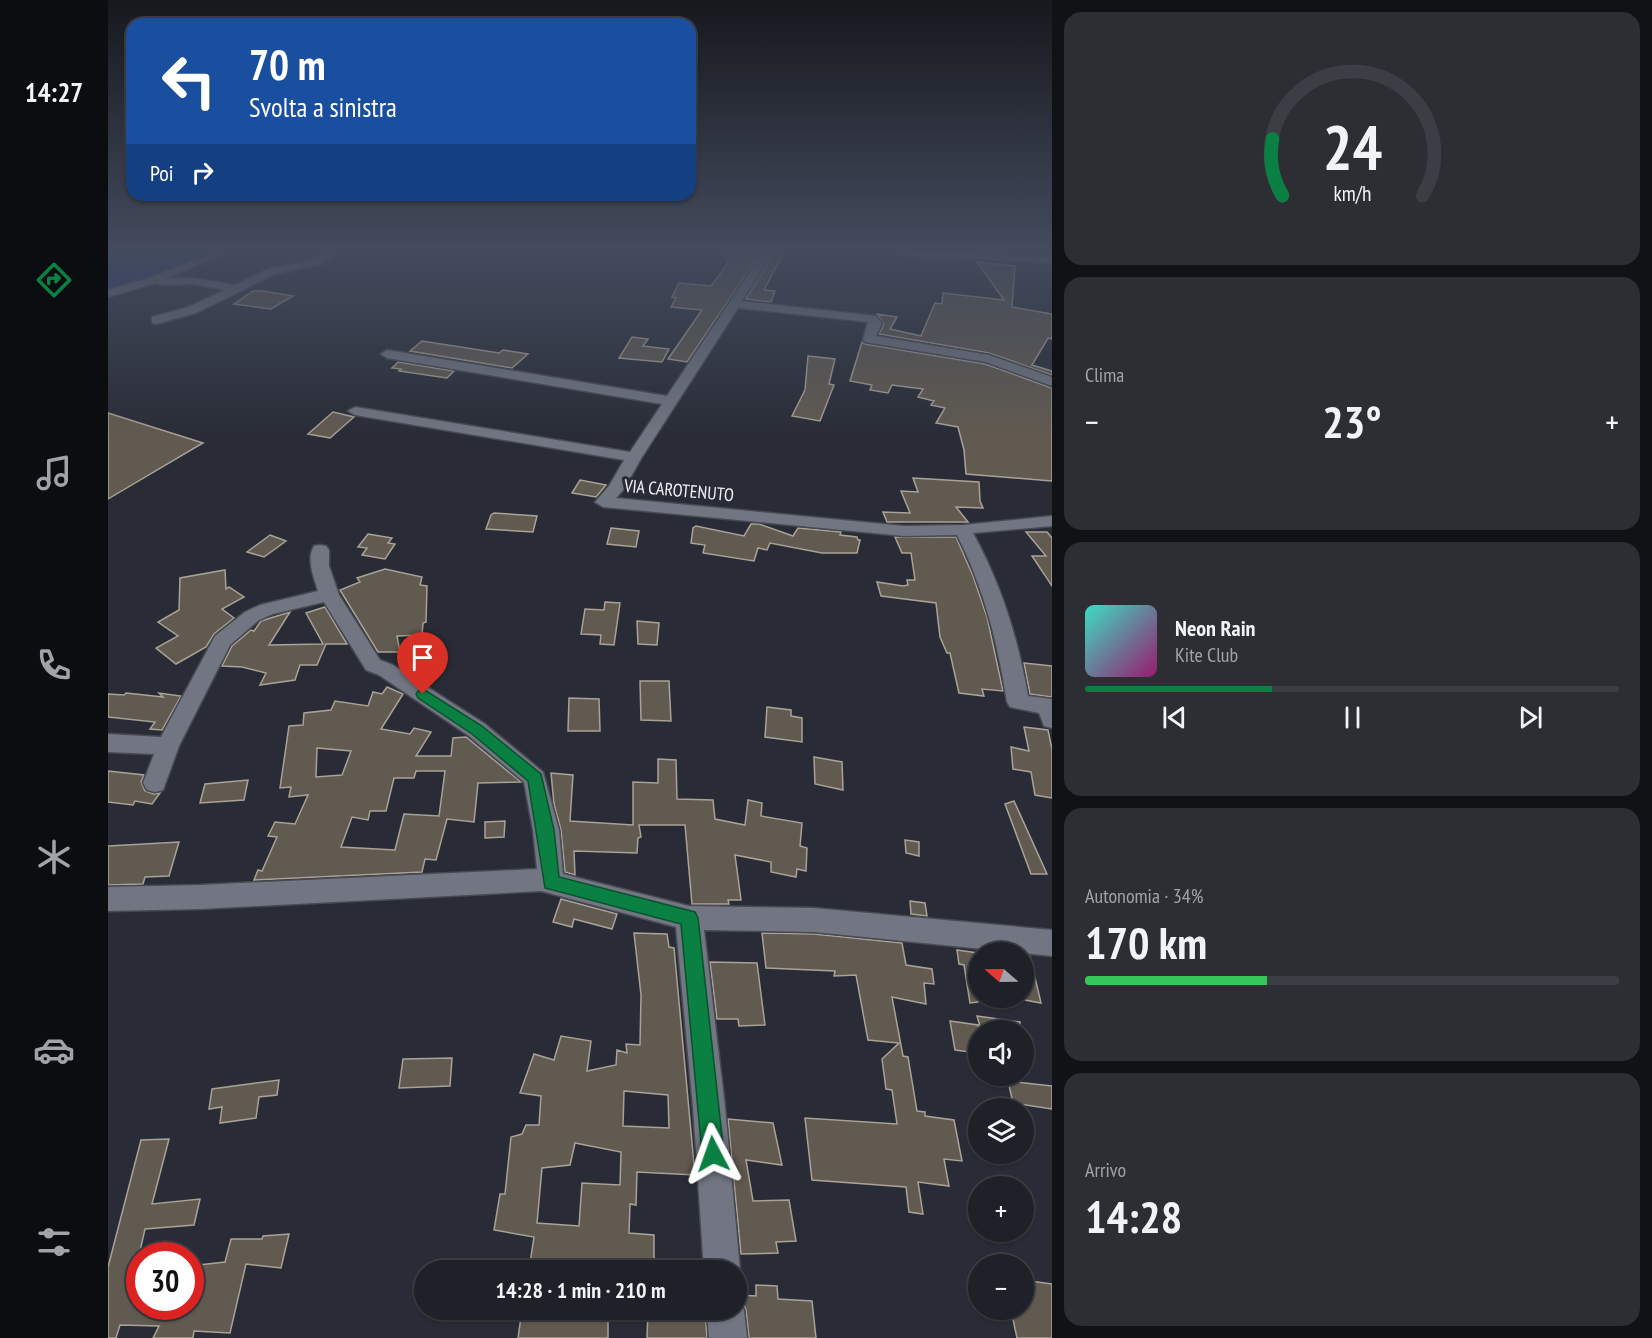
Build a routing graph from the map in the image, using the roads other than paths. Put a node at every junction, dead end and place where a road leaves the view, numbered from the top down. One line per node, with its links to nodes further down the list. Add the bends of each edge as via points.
1 (176, 314): 4 (street)
2 (729, 314): 7 (street, VIA CAROTENUTO)
3 (831, 314): 6 (street, via 872,319 876,323 869,339 989,359)
4 (156, 320)
5 (387, 354): 7 (street)
6 (1052, 382)
7 (671, 401): 9 (street, VIA CAROTENUTO)
8 (355, 411): 9 (street)
9 (634, 457): 11 (street, VIA CAROTENUTO, via 616,489 603,502 882,530)
10 (1052, 521): 11 (street, VIA CAROTENUTO)
11 (963, 530): 14 (street, via 993,595 1018,702 1048,706)
12 (320, 550): 13 (street)
13 (328, 595): 16 (street, via 252,615 222,641); 18 (street, via 373,665 477,730 535,778)
14 (1052, 720)
15 (108, 743): 16 (street)
16 (168, 746): 17 (street)
17 (155, 783)
18 (551, 882): 19 (street); 20 (street)
19 (108, 899)
20 (689, 918): 21 (street, via 814,920); 22 (street)
21 (1052, 943)
22 (721, 1260)
23 (726, 1320): 24 (street)
24 (728, 1338)

